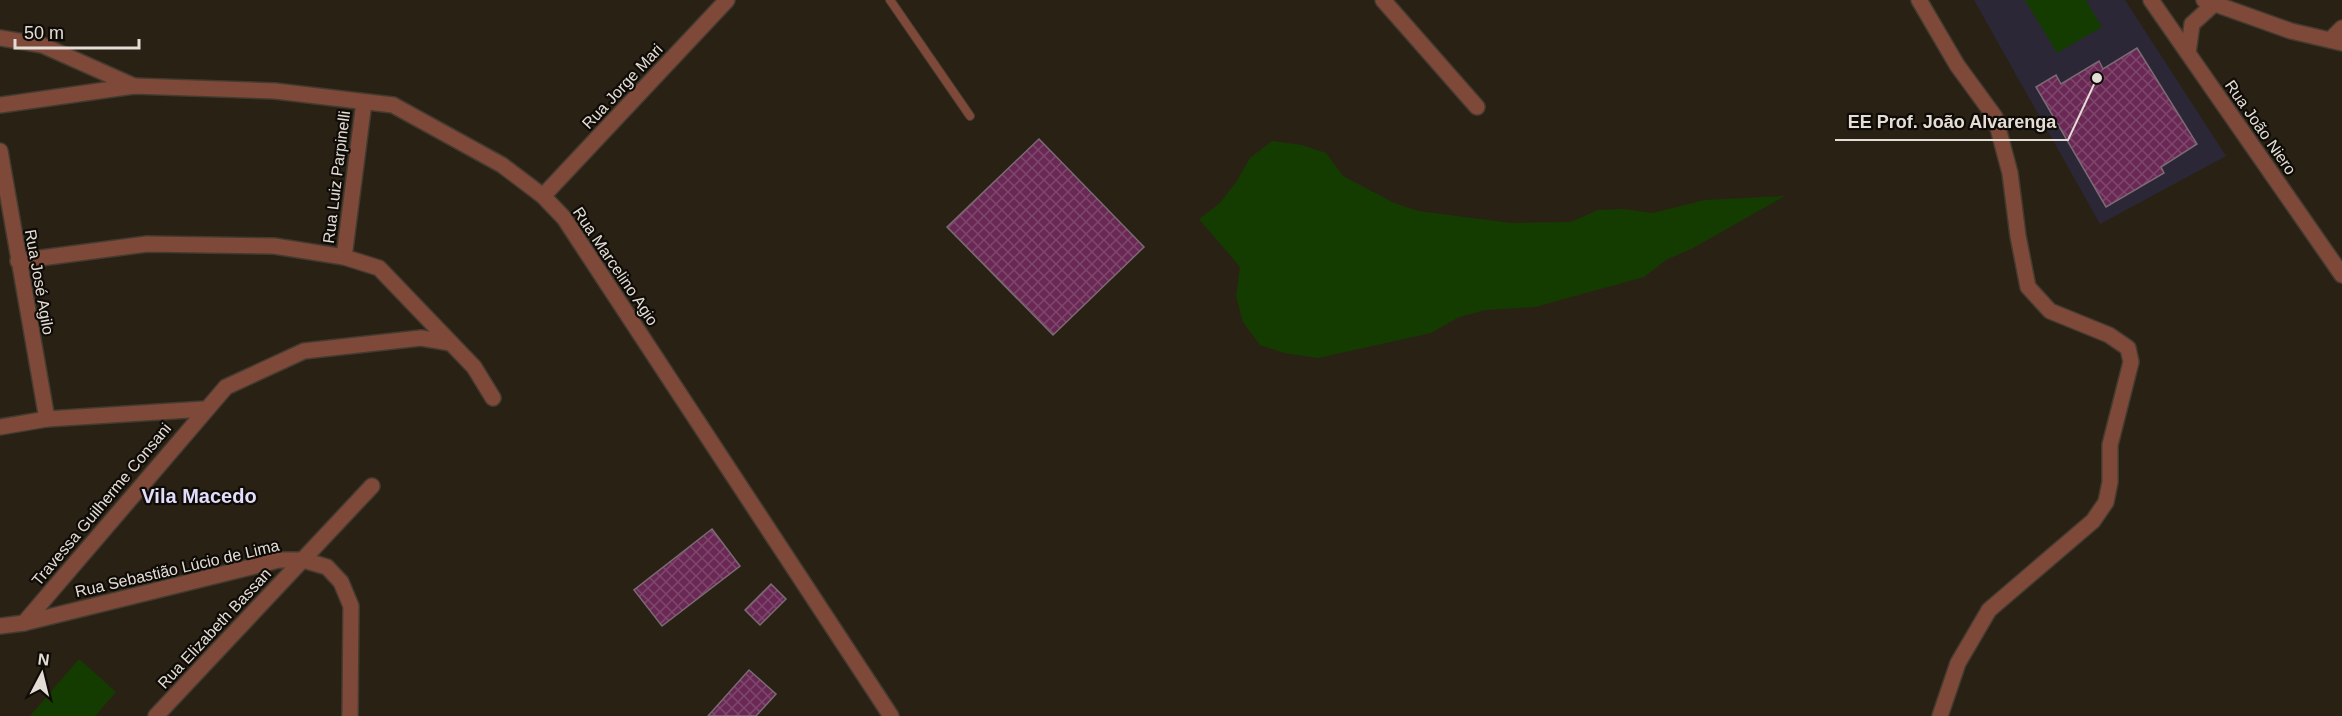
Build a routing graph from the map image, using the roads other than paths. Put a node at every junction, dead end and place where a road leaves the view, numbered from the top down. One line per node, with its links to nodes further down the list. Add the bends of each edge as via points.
1 (727, 0): 17 (street, Rua Jorge Mari)
2 (890, 0): 15 (lane)
3 (1383, 0): 14 (street)
4 (1919, 0): 33 (street, via 1957,65 1995,117 2010,173 2028,287 2050,310 2109,335 2128,348 2131,362 2110,445 2106,502 2093,521 1989,610 1958,663)
5 (2151, 0): 10 (street, Rua João Niero)
6 (2209, 2): 9 (street, via 2290,31); 10 (street, via 2192,24)
7 (2342, 28): 9 (street)
8 (0, 38): 11 (street, via 42,45)
9 (2336, 42)
10 (2188, 53): 20 (street, Rua João Niero)
11 (134, 86): 12 (street, Rua Marcelino Agio, via 275,91); 13 (street, Rua Marcelino Agio)
12 (364, 102): 17 (street, Rua Marcelino Agio, via 393,105 502,165); 18 (street, Rua Luiz Parpinelli)
13 (0, 105)
14 (1477, 107)
15 (970, 116)
16 (0, 151): 19 (street, Rua José Agilo)
17 (543, 196): 32 (street, Rua Marcelino Agio, via 564,218)
18 (344, 257): 19 (street, via 274,246 147,244); 21 (street, via 379,268)
19 (18, 261): 24 (street, Rua José Agilo)
20 (2342, 275)
21 (451, 343): 22 (street, via 474,366); 23 (street, Travessa Guilherme Consani, via 421,338 304,351 225,387)
22 (493, 398)
23 (205, 409): 24 (street); 28 (street, Travessa Guilherme Consani)
24 (46, 419): 25 (street)
25 (0, 427)
26 (372, 486): 27 (street, Rua Elizabeth Bassan)
27 (303, 560): 28 (street, Rua Sebastião Lúcio de Lima, via 279,560); 30 (street, Rua Elizabeth Bassan); 31 (street, Rua Sebastião Lúcio de Lima, via 327,567 341,582 351,606)
28 (24, 623): 29 (street, Rua Sebastião Lúcio de Lima)
29 (0, 626)
30 (156, 716)
31 (350, 716)
32 (891, 716)
33 (1940, 716)

